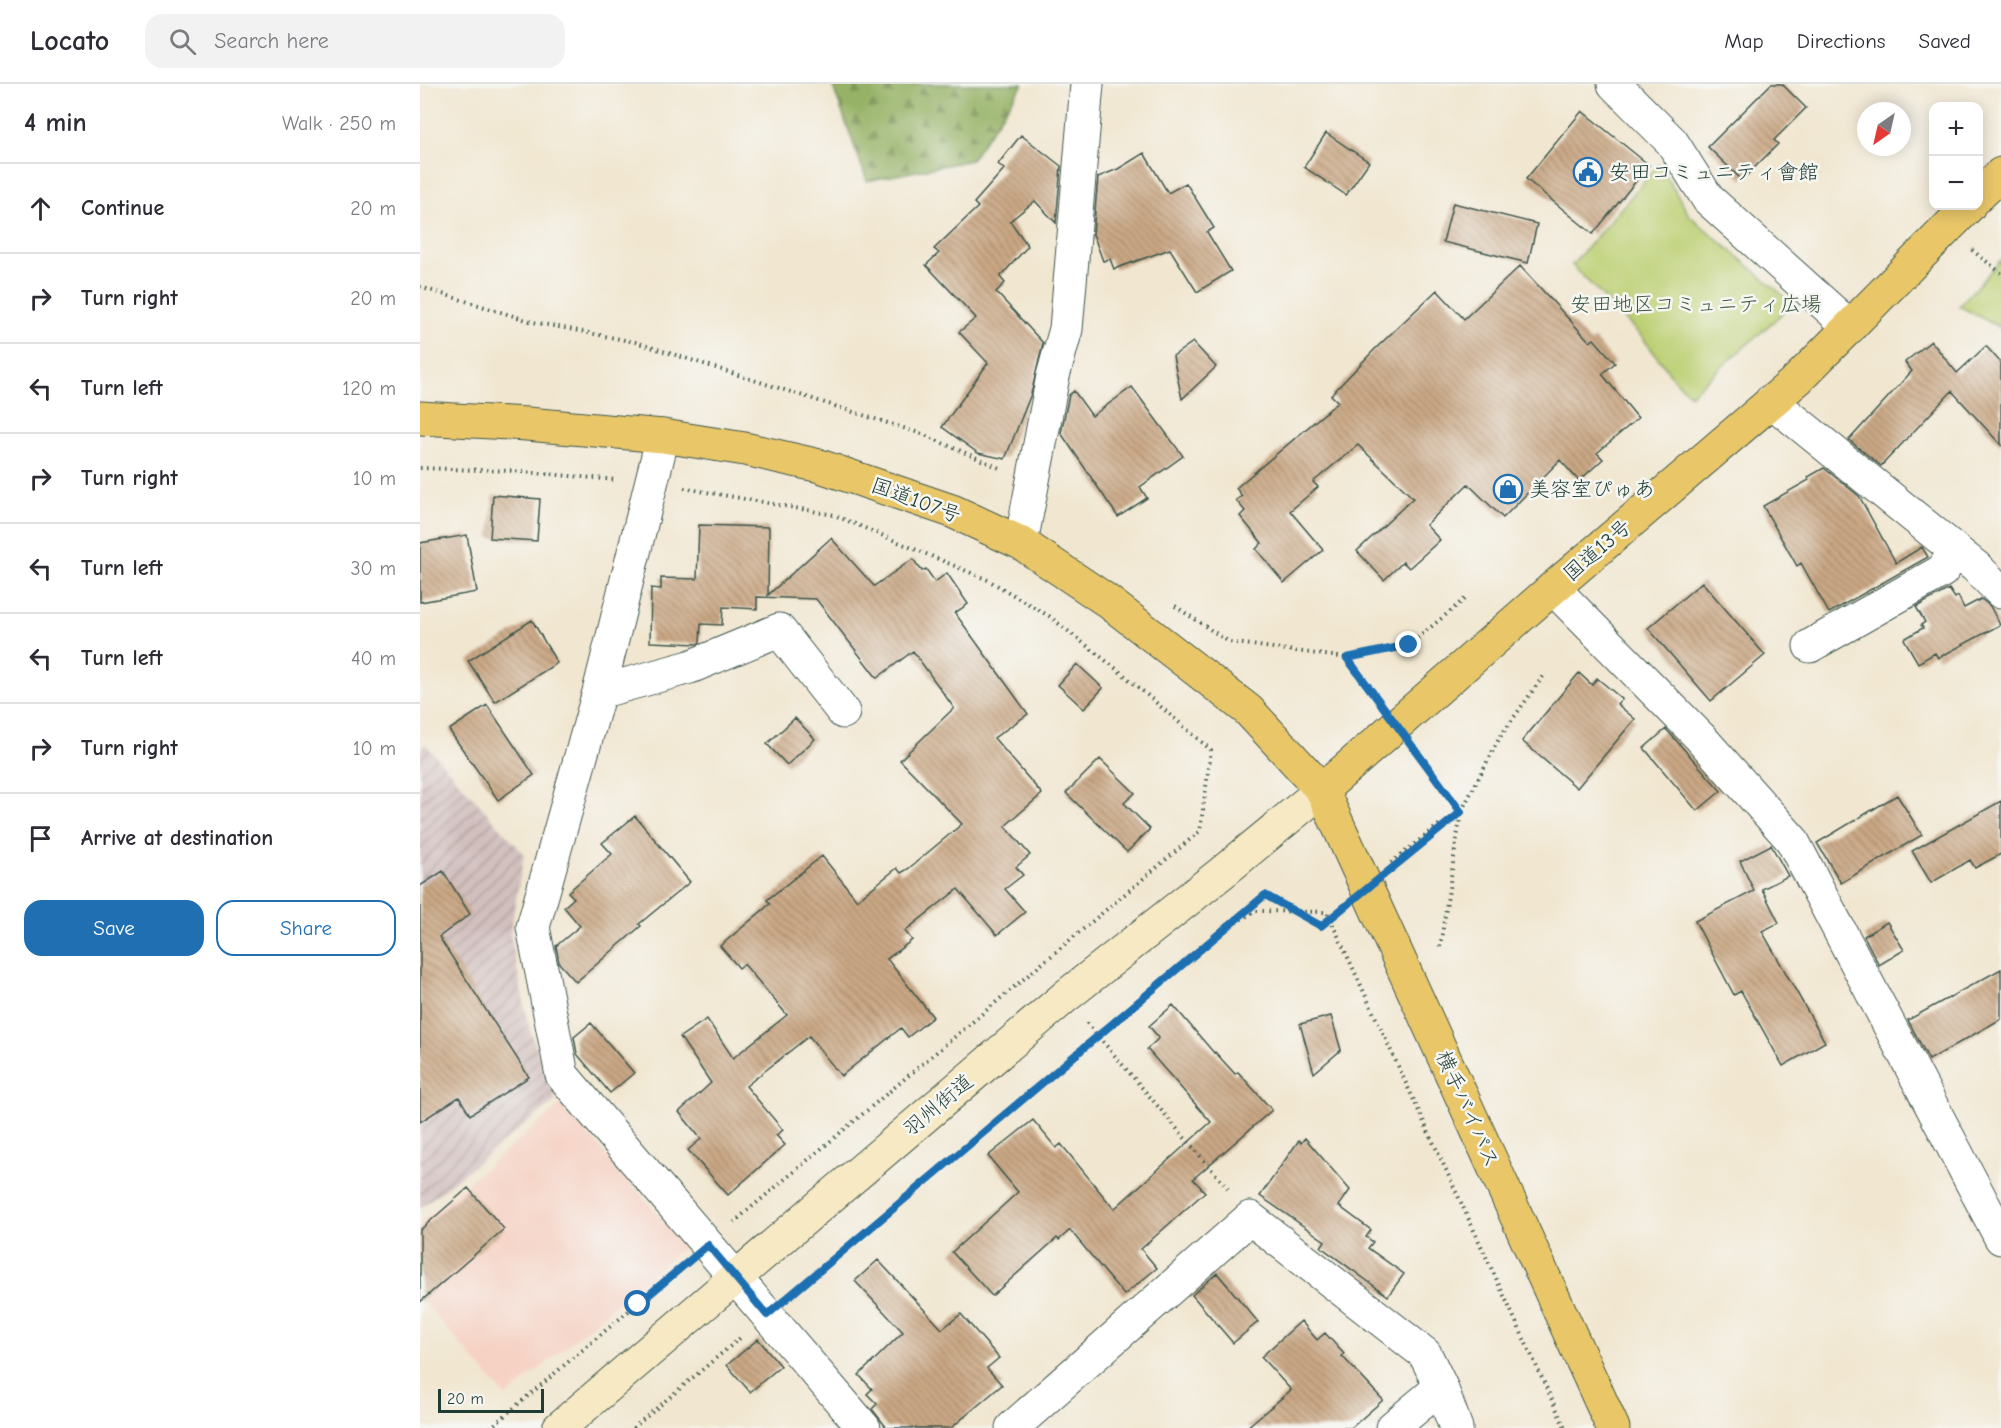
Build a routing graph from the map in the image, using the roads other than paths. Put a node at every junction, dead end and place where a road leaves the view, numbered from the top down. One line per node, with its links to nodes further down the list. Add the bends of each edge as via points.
1 (1087, 84): 10 (street, via 1066,329 1053,376)
2 (1614, 84): 6 (street, via 1672,142 1708,199)
3 (2001, 174): 4 (highway)
4 (1983, 191)
5 (1965, 210): 6 (highway, 国道13号)
6 (1850, 327): 7 (highway, 国道13号)
7 (1771, 401): 11 (street); 12 (highway, 国道13号)
8 (420, 418): 9 (highway, 国道107号)
9 (663, 436): 10 (highway, 国道107号, via 820,466 952,511); 15 (street)
10 (1021, 543): 17 (highway, 国道107号, via 1106,600 1248,710)
11 (1956, 551): 13 (street); 14 (street, via 1942,571)
12 (1553, 588): 17 (highway, 国道13号); 18 (street, via 1700,737 1792,840)
13 (2001, 592)
14 (1810, 646)
15 (598, 692): 16 (street, via 690,667 779,630); 19 (street, via 533,927 562,1075)
16 (843, 712)
17 (1322, 790): 19 (street, 羽州街道, via 1066,996); 26 (highway, 横手バイパス)
18 (2001, 1238)
19 (735, 1277): 21 (street, 羽州街道); 22 (street)
20 (1441, 1387): 23 (street, via 1425,1353 1250,1218); 24 (street); 25 (street)
21 (559, 1428)
22 (864, 1428)
23 (1012, 1428)
24 (1392, 1428)
25 (1456, 1428)
26 (1613, 1428)

